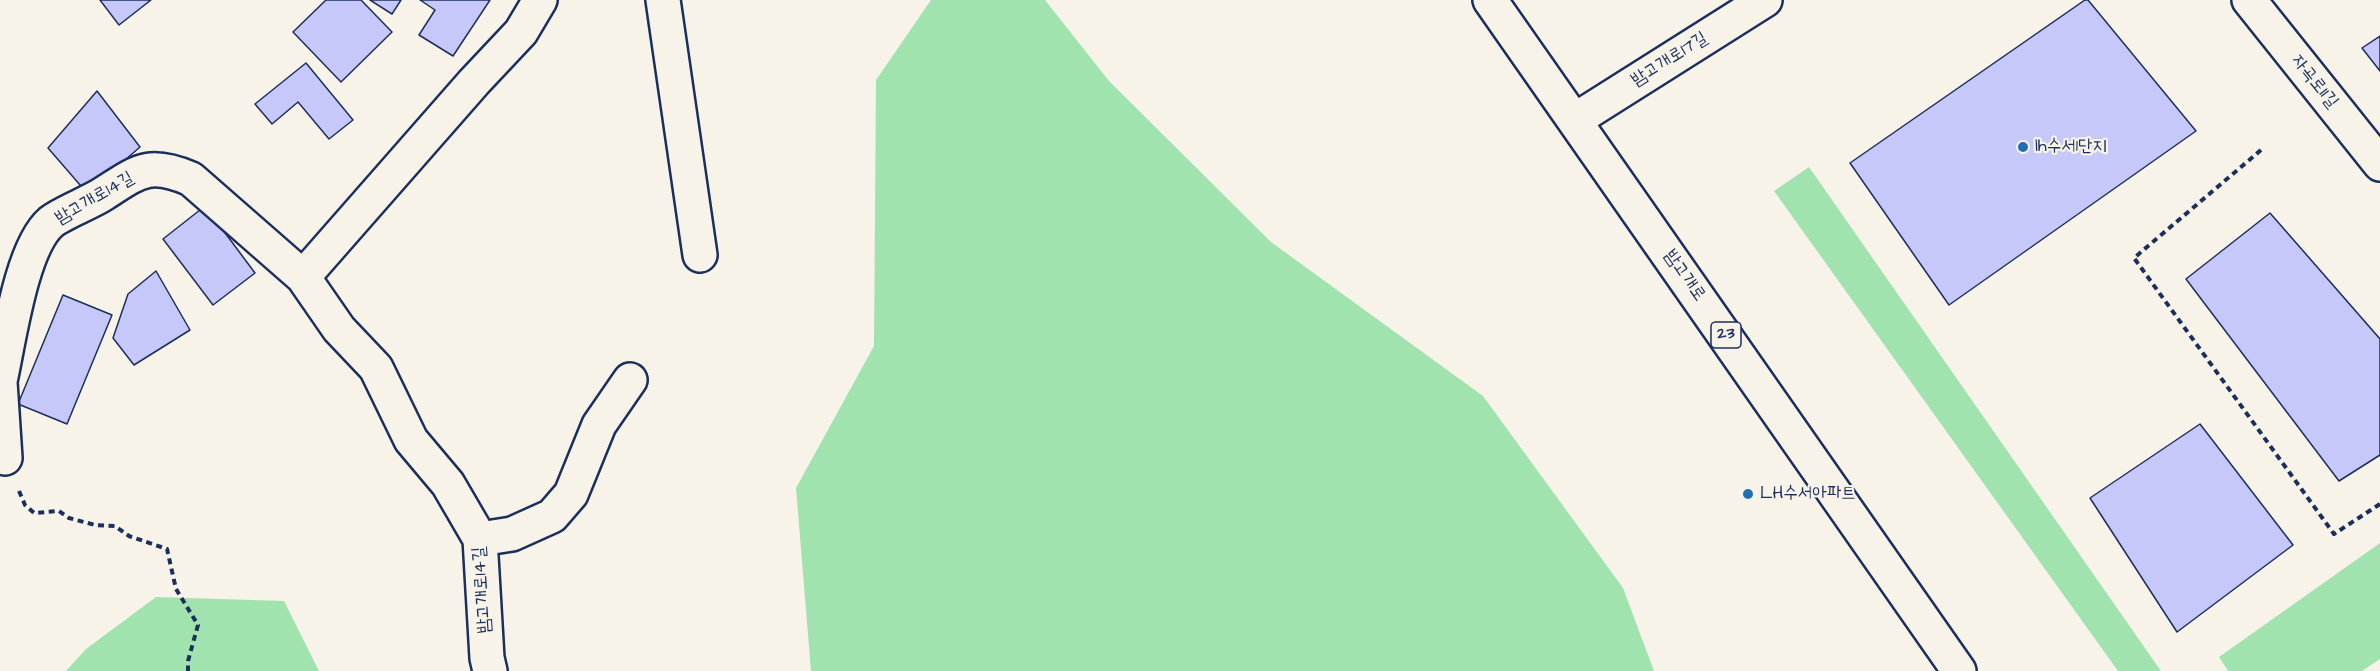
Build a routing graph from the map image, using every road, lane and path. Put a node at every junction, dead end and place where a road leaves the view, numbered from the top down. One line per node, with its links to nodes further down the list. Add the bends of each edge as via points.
1 (540, 0): 10 (main road, via 521,32)
2 (663, 0): 9 (main road)
3 (1490, 0): 6 (main road, 밤고개로 / 23)
4 (1765, 0): 6 (main road, 밤고개로17길)
5 (2249, 0): 8 (main road, 자곡로11길)
6 (1575, 120): 18 (main road, 밤고개로 / 23)
7 (2261, 150): 14 (path, via 2134,258 2334,534)
8 (2380, 164)
9 (700, 255)
10 (303, 277): 12 (main road, 밤고개로14길, via 190,179 155,168 132,175 51,222 30,254); 15 (main road, 밤고개로14길, via 339,329 376,368 411,440 447,484)
11 (630, 380): 15 (main road, via 599,425 571,494 552,516 512,534)
12 (0, 382): 13 (main road, 밤고개로14길)
13 (5, 458): 16 (path, via 25,505 34,513 59,511 78,521 115,526 129,536 167,549 176,589 198,625)
14 (2380, 504)
15 (480, 539): 17 (main road, 밤고개로14길)
16 (189, 671)
17 (490, 671)
18 (1959, 671)

